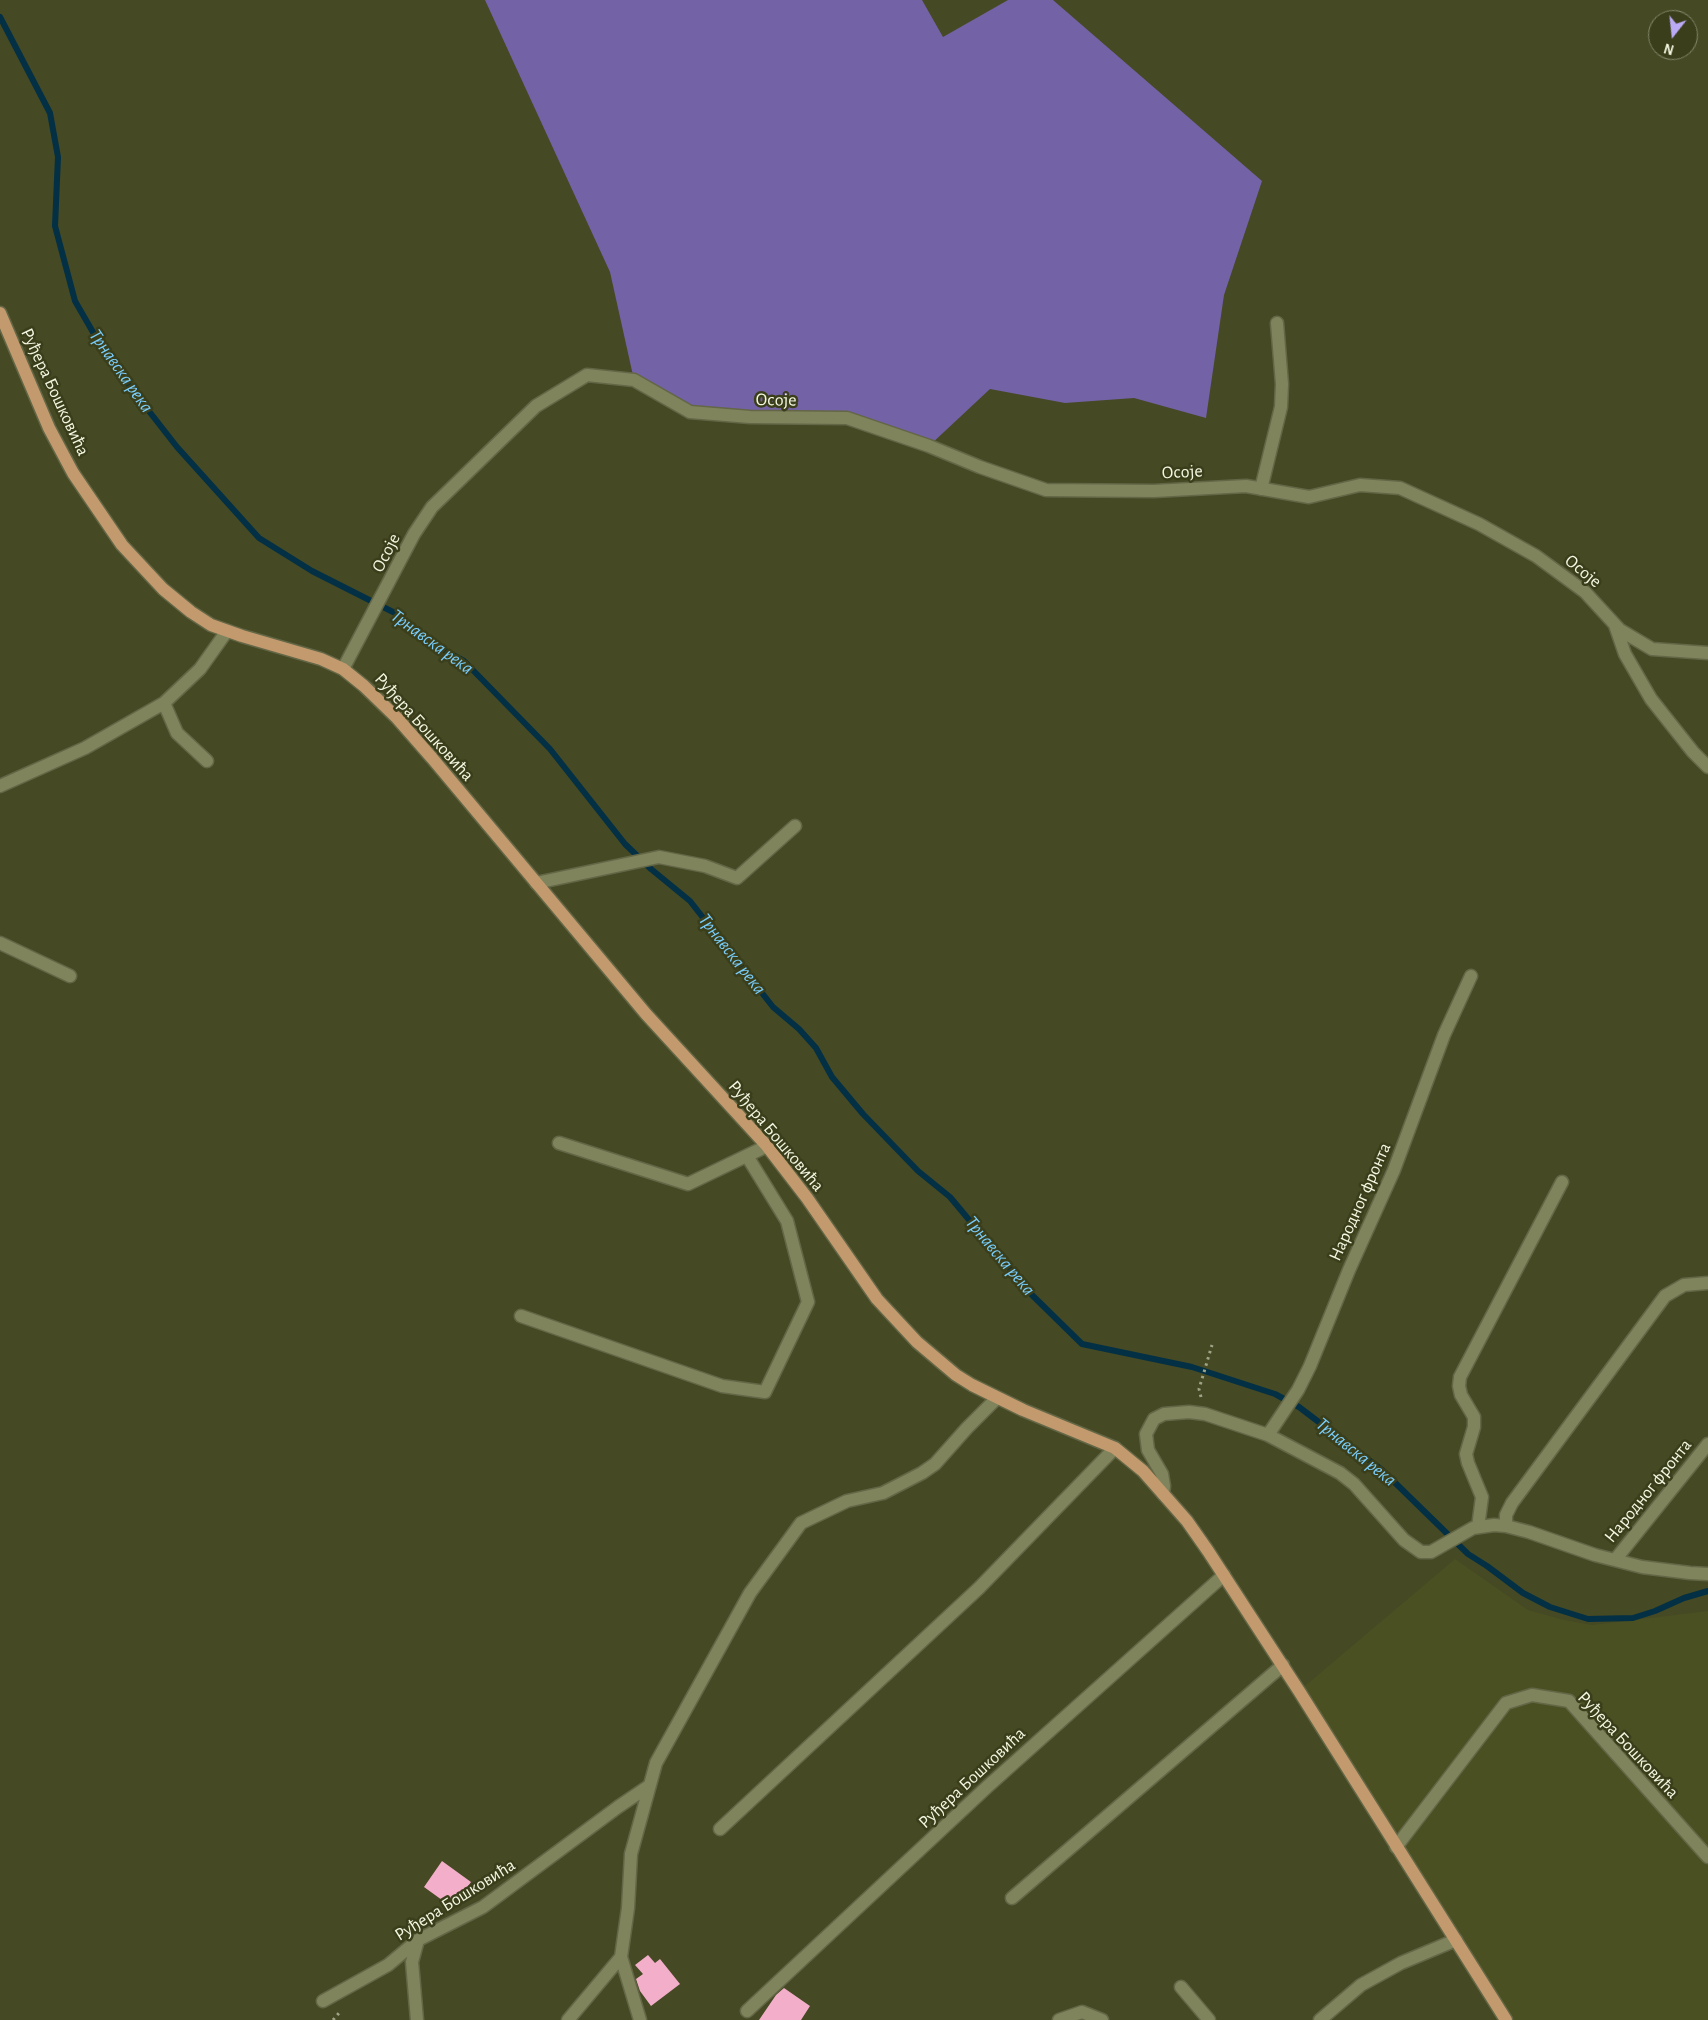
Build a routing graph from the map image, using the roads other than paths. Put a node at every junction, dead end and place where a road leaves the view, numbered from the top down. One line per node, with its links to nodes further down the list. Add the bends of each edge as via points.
1 (0, 313): 5 (main road, Руђера Бошковића, via 53,436 73,473 122,545 163,589 191,612)
2 (1277, 323): 3 (street, via 1281,407)
3 (1261, 488): 4 (street, Осоје, via 1309,497 1360,485 1400,488 1479,524 1536,556 1585,592); 7 (street, Осоје, via 1046,490 848,418 750,417 690,412 634,380 588,374 536,406 432,507 414,534)
4 (1614, 623): 6 (street, Осоје, via 1652,649); 10 (street, via 1624,654 1651,699)
5 (227, 631): 7 (main road, Руђера Бошковића, via 304,653); 8 (street, via 200,669)
6 (1708, 653)
7 (343, 669): 13 (main road, Руђера Бошковића, via 397,718)
8 (164, 703): 9 (street, via 177,734); 11 (street, via 86,748)
9 (207, 760)
10 (1708, 767)
11 (0, 786)
12 (795, 826): 13 (street, via 737,878 705,866 657,858)
13 (536, 883): 18 (main road, Руђера Бошковића, via 646,1014)
14 (0, 943): 15 (street)
15 (70, 976)
16 (1471, 976): 24 (street, Народног фронта, via 1444,1035 1394,1170 1298,1390)
17 (559, 1143): 19 (street, via 688,1184)
18 (767, 1146): 19 (street); 23 (main road, Руђера Бошковића, via 792,1176 890,1315 956,1375)
19 (747, 1156): 22 (street, Руђера Бошковића, via 787,1221 808,1302 765,1392 722,1386)
20 (1562, 1182): 29 (street, via 1460,1378 1461,1395 1474,1417 1466,1454 1482,1497)
21 (1708, 1283): 28 (street, via 1684,1285 1665,1296 1512,1503 1506,1515)
22 (522, 1316)
23 (998, 1398): 26 (main road, Руђера Бошковића); 34 (street, via 935,1464 916,1477 883,1493 847,1501 801,1523 750,1593 656,1763)
24 (1268, 1435): 27 (street, Народног фронта, via 1205,1414 1164,1414 1154,1419 1146,1434 1148,1450 1162,1474); 29 (street, Народног фронта, via 1340,1473 1354,1484 1390,1526 1421,1552 1431,1552)
25 (1708, 1444): 30 (street, Народног фронта)
26 (1115, 1448): 27 (main road, Руђера Бошковића, via 1143,1471); 35 (street, via 979,1588)
27 (1163, 1494): 32 (main road, Руђера Бошковића, via 1187,1521)
28 (1506, 1526): 29 (street, Народног фронта); 30 (street, Народног фронта)
29 (1473, 1529)
30 (1615, 1560): 31 (street, Народног фронта, via 1664,1571)
31 (1708, 1574)
32 (1224, 1575): 33 (main road, Руђера Бошковића); 44 (street, Руђера Бошковића, via 994,1781)
33 (1283, 1665): 36 (main road, Руђера Бошковића); 38 (street)
34 (650, 1786): 39 (street, Руђера Бошковића, via 483,1907); 41 (street, via 631,1854)
35 (720, 1829)
36 (1396, 1847): 37 (street, Руђера Бошковића, via 1506,1703 1532,1695 1568,1702); 40 (main road, Руђера Бошковића)
37 (1708, 1857)
38 (1012, 1898)
39 (418, 1940): 43 (street, Руђера Бошковића, via 388,1965); 45 (street, via 412,1962)
40 (1456, 1940): 51 (street, via 1401,1963 1361,1985); 52 (main road, Руђера Бошковића)
41 (621, 1957): 46 (street); 47 (street)
42 (1181, 1987): 50 (street)
43 (323, 2002)
44 (747, 2011)
45 (417, 2020)
46 (568, 2020)
47 (640, 2020)
48 (1059, 2020): 49 (street, via 1082,2012)
49 (1102, 2020)
50 (1210, 2020)
51 (1320, 2020)
52 (1506, 2020)

